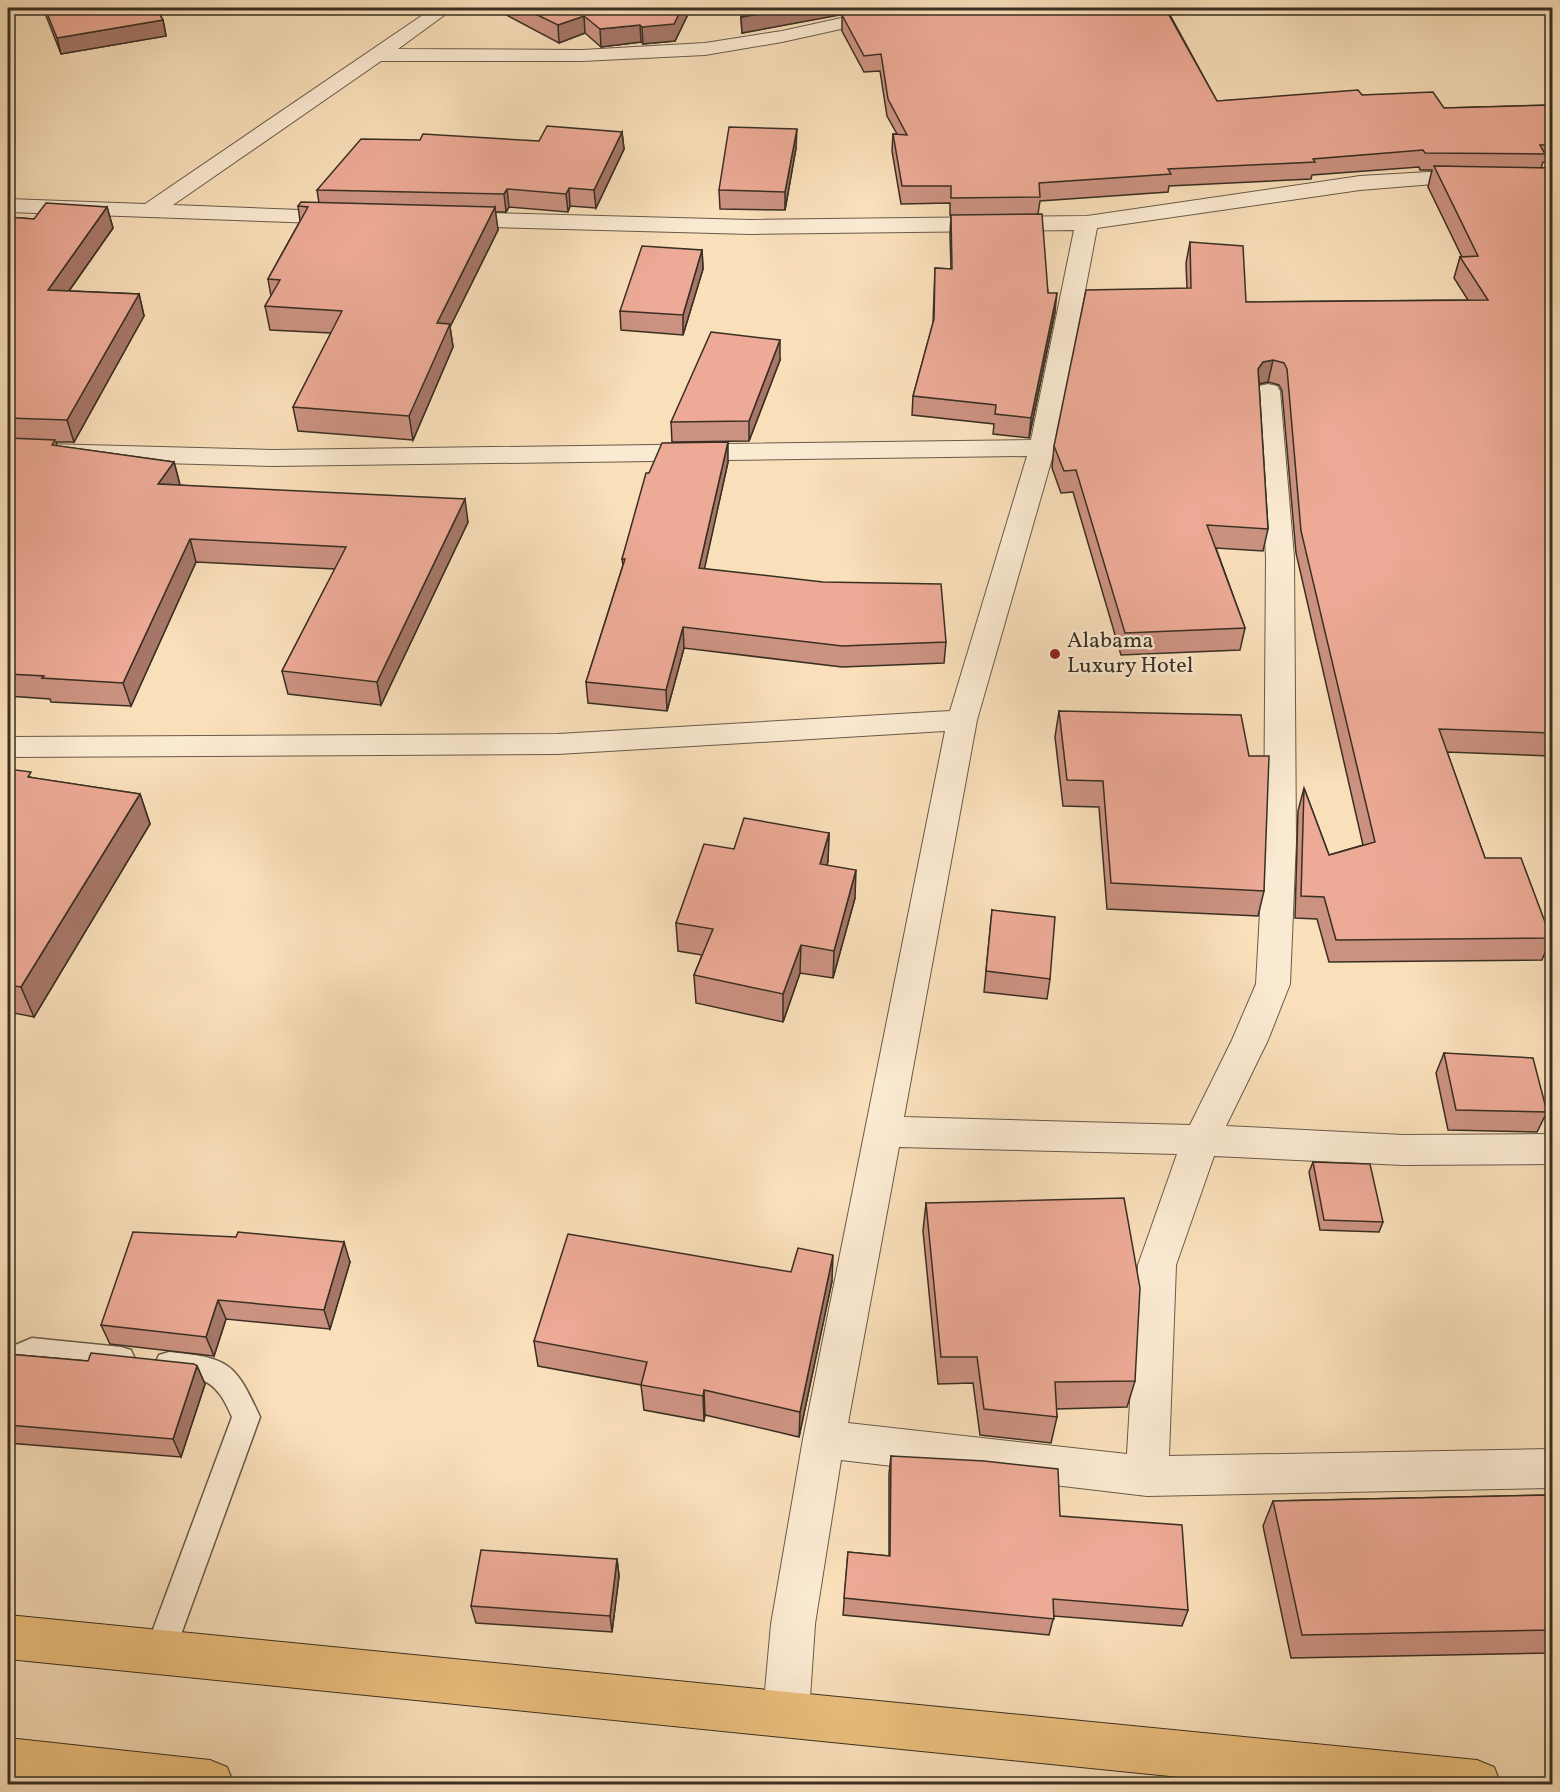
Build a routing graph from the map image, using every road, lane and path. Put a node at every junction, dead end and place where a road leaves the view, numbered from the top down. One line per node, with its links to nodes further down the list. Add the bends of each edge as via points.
1 (445, 8): 3 (street)
2 (910, 8): 3 (street, via 707,48 574,57)
3 (376, 54): 6 (street)
4 (1552, 180): 9 (street, via 1446,177 1360,183)
5 (8, 206): 6 (street)
6 (148, 212): 7 (street)
7 (361, 217)
8 (432, 219): 9 (street, via 751,227)
9 (1087, 223): 11 (street)
10 (1268, 391): 16 (street, via 1280,557 1280,841 1273,984)
11 (1042, 448): 12 (street, via 273,458); 13 (street)
12 (8, 452)
13 (962, 720): 14 (street, via 558,744); 19 (street)
14 (8, 747)
15 (897, 1132): 16 (street)
16 (1201, 1140): 17 (street, via 1403,1150); 21 (street, via 1157,1265)
17 (1552, 1149)
18 (8, 1361): 23 (lane, via 32,1350 209,1368 233,1388 246,1417)
19 (824, 1439): 21 (street); 24 (street, via 793,1624)
20 (1552, 1469): 21 (street)
21 (1147, 1476)
22 (8, 1637): 23 (main road)
23 (160, 1651): 24 (main road)
24 (786, 1713): 28 (main road)
25 (8, 1761): 26 (main road)
26 (148, 1781): 27 (main road)
27 (210, 1785)
28 (1478, 1785)

